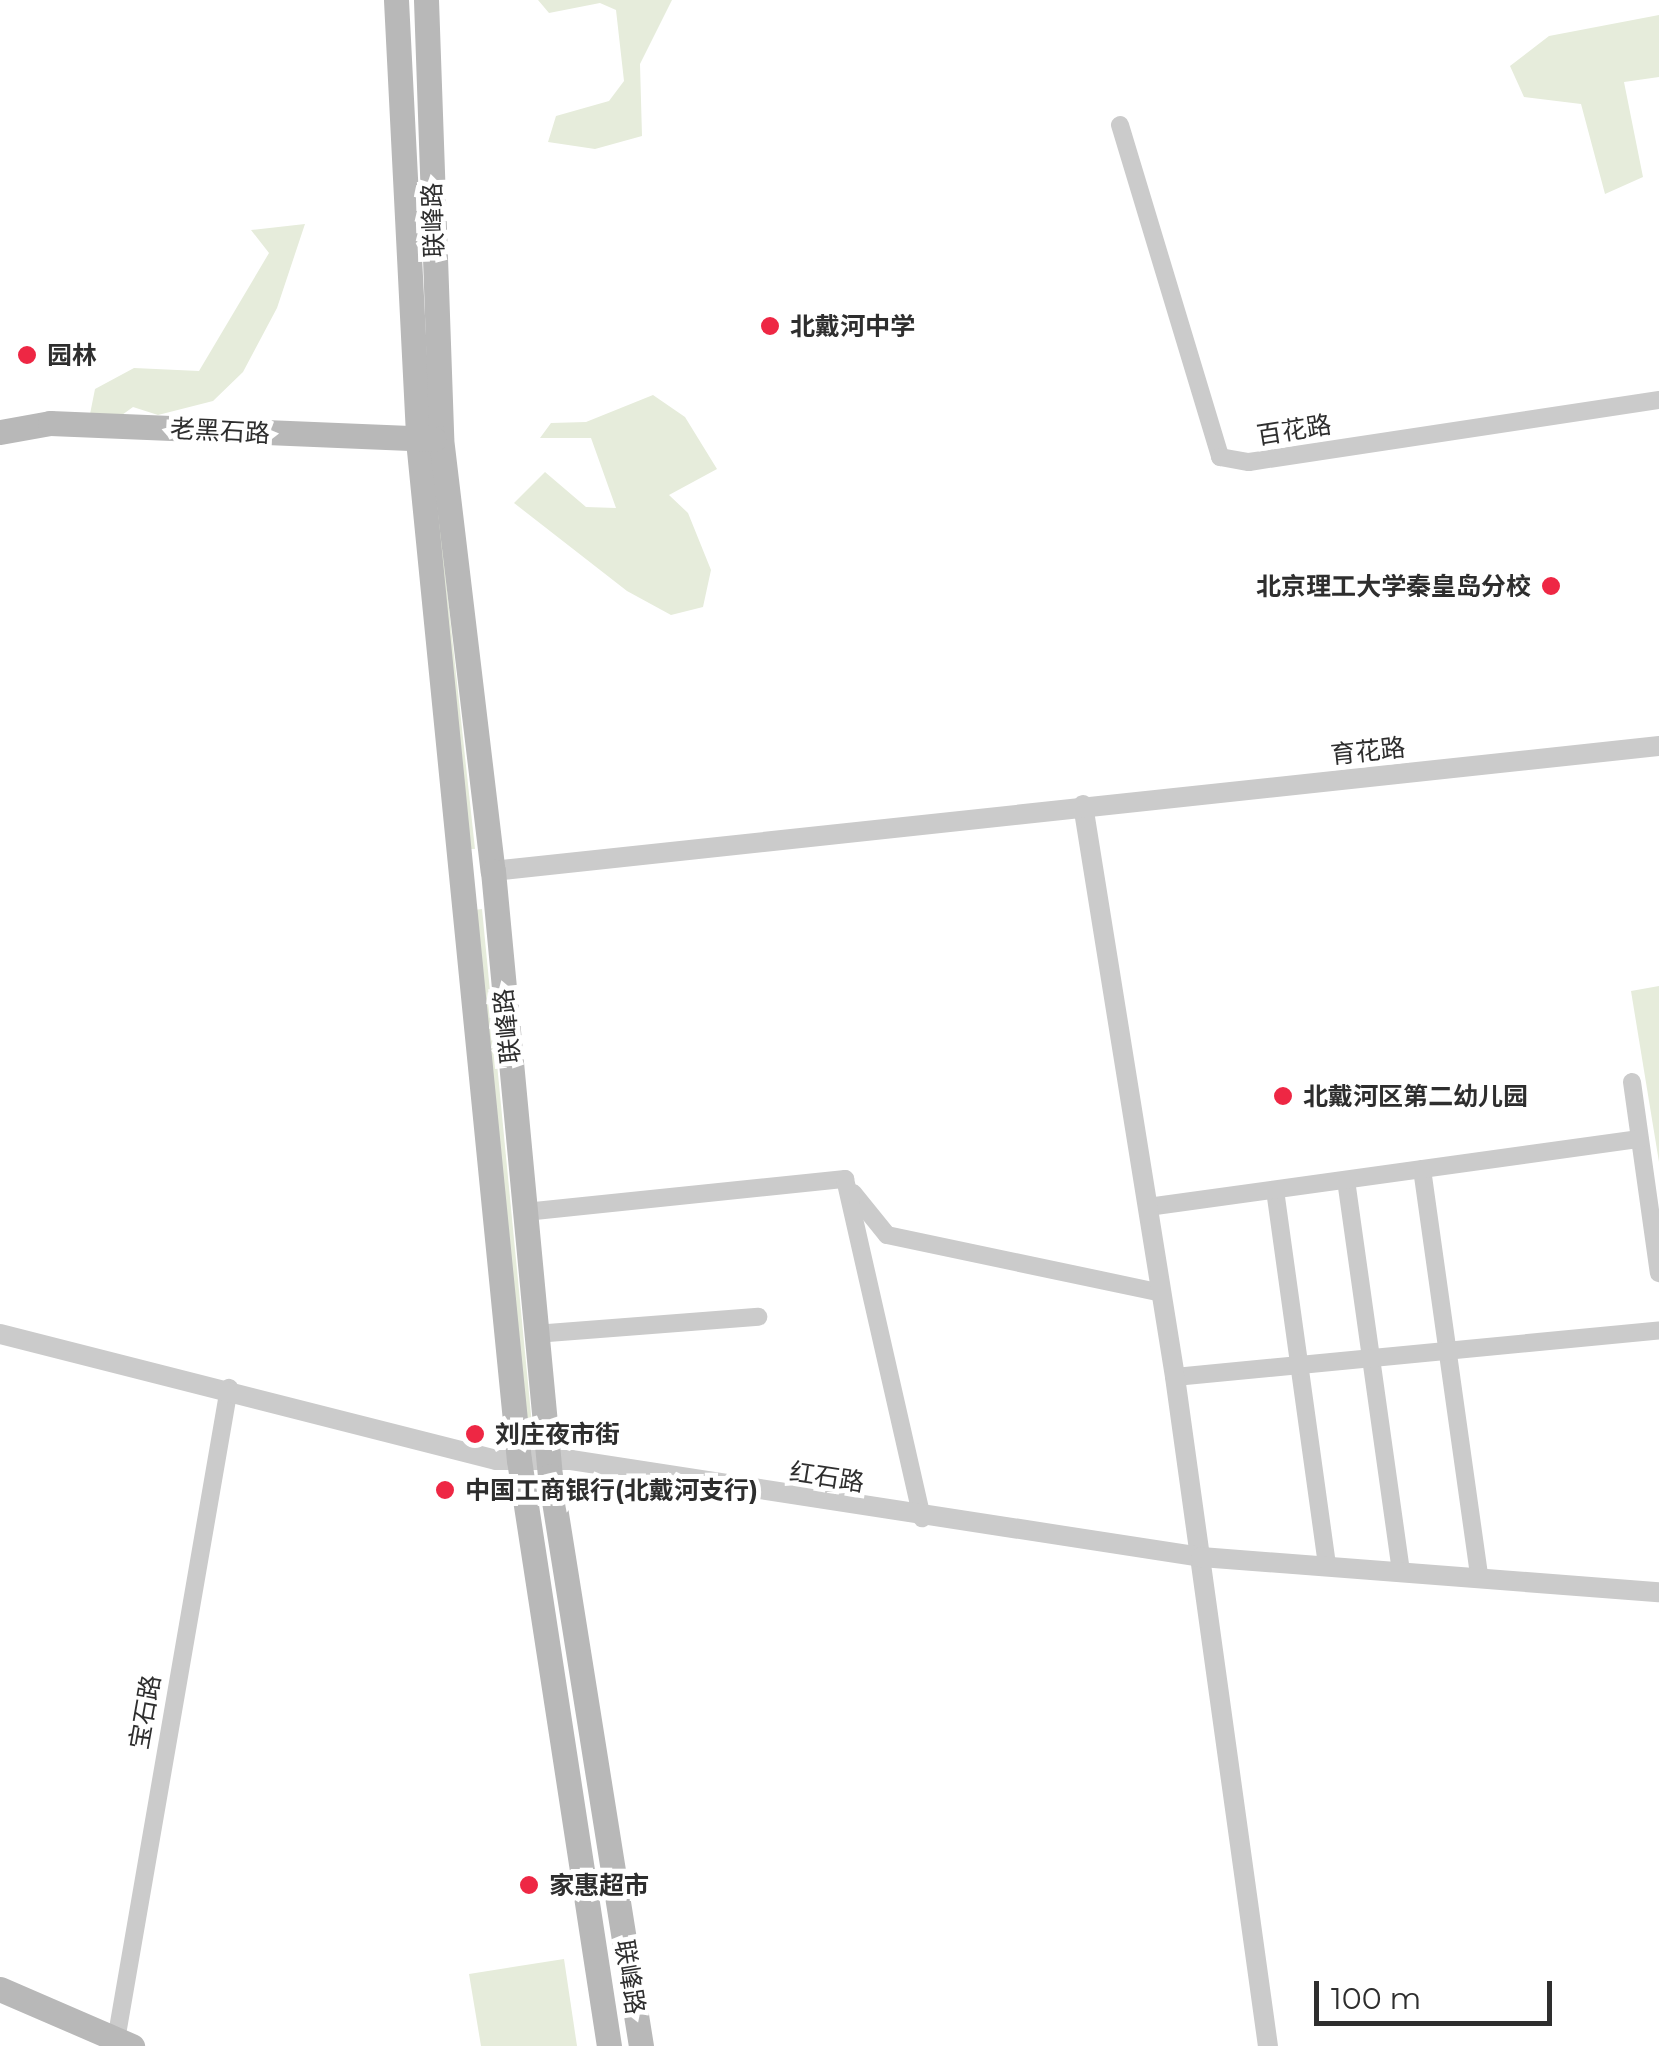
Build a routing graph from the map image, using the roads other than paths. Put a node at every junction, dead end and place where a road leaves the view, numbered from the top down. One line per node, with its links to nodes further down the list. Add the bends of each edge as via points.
1 (396, 0): 6 (main road, 联峰路)
2 (426, 0): 6 (main road, 联峰路)
3 (1120, 125): 4 (street, 百花路, via 1220,457 1249,462)
4 (1659, 400)
5 (0, 432): 6 (main road, 老黑石路, via 50,423)
6 (430, 439): 9 (main road, 联峰路); 10 (main road, 联峰路)
7 (1659, 746): 8 (street, 育花路)
8 (1083, 805): 9 (street, 育花路); 17 (street)
9 (492, 871): 10 (street); 18 (main road, 联峰路)
10 (465, 873): 30 (main road, 联峰路)
11 (1632, 1082): 12 (street)
12 (1639, 1139): 13 (street); 19 (street)
13 (1422, 1169): 15 (street); 25 (street)
14 (845, 1179): 18 (street); 20 (street, via 886,1235); 32 (street)
15 (1346, 1180): 16 (street); 26 (street)
16 (1275, 1190): 17 (street); 27 (street)
17 (1148, 1208): 20 (street)
18 (526, 1212): 24 (main road, 联峰路)
19 (1659, 1273)
20 (1162, 1294): 28 (street)
21 (758, 1317): 24 (street)
22 (1659, 1330): 25 (street)
23 (0, 1334): 29 (street, 红石路)
24 (535, 1334): 31 (main road, 联峰路)
25 (1446, 1351): 26 (street); 36 (street)
26 (1372, 1358): 27 (street); 35 (street)
27 (1300, 1365): 28 (street); 34 (street)
28 (1176, 1378): 33 (street)
29 (229, 1388): 30 (street, 红石路); 39 (street, 宝石路)
30 (519, 1460): 31 (street, 红石路); 40 (main road, 联峰路)
31 (548, 1460): 32 (street, 红石路); 41 (main road, 联峰路)
32 (922, 1518): 33 (street, 红石路)
33 (1201, 1557): 34 (street, 红石路); 42 (street)
34 (1327, 1566): 35 (street, 红石路)
35 (1401, 1572): 36 (street, 红石路)
36 (1479, 1576): 37 (street, 红石路)
37 (1659, 1592)
38 (0, 1989): 39 (main road)
39 (121, 2044)
40 (609, 2046)
41 (642, 2046)
42 (1268, 2046)

